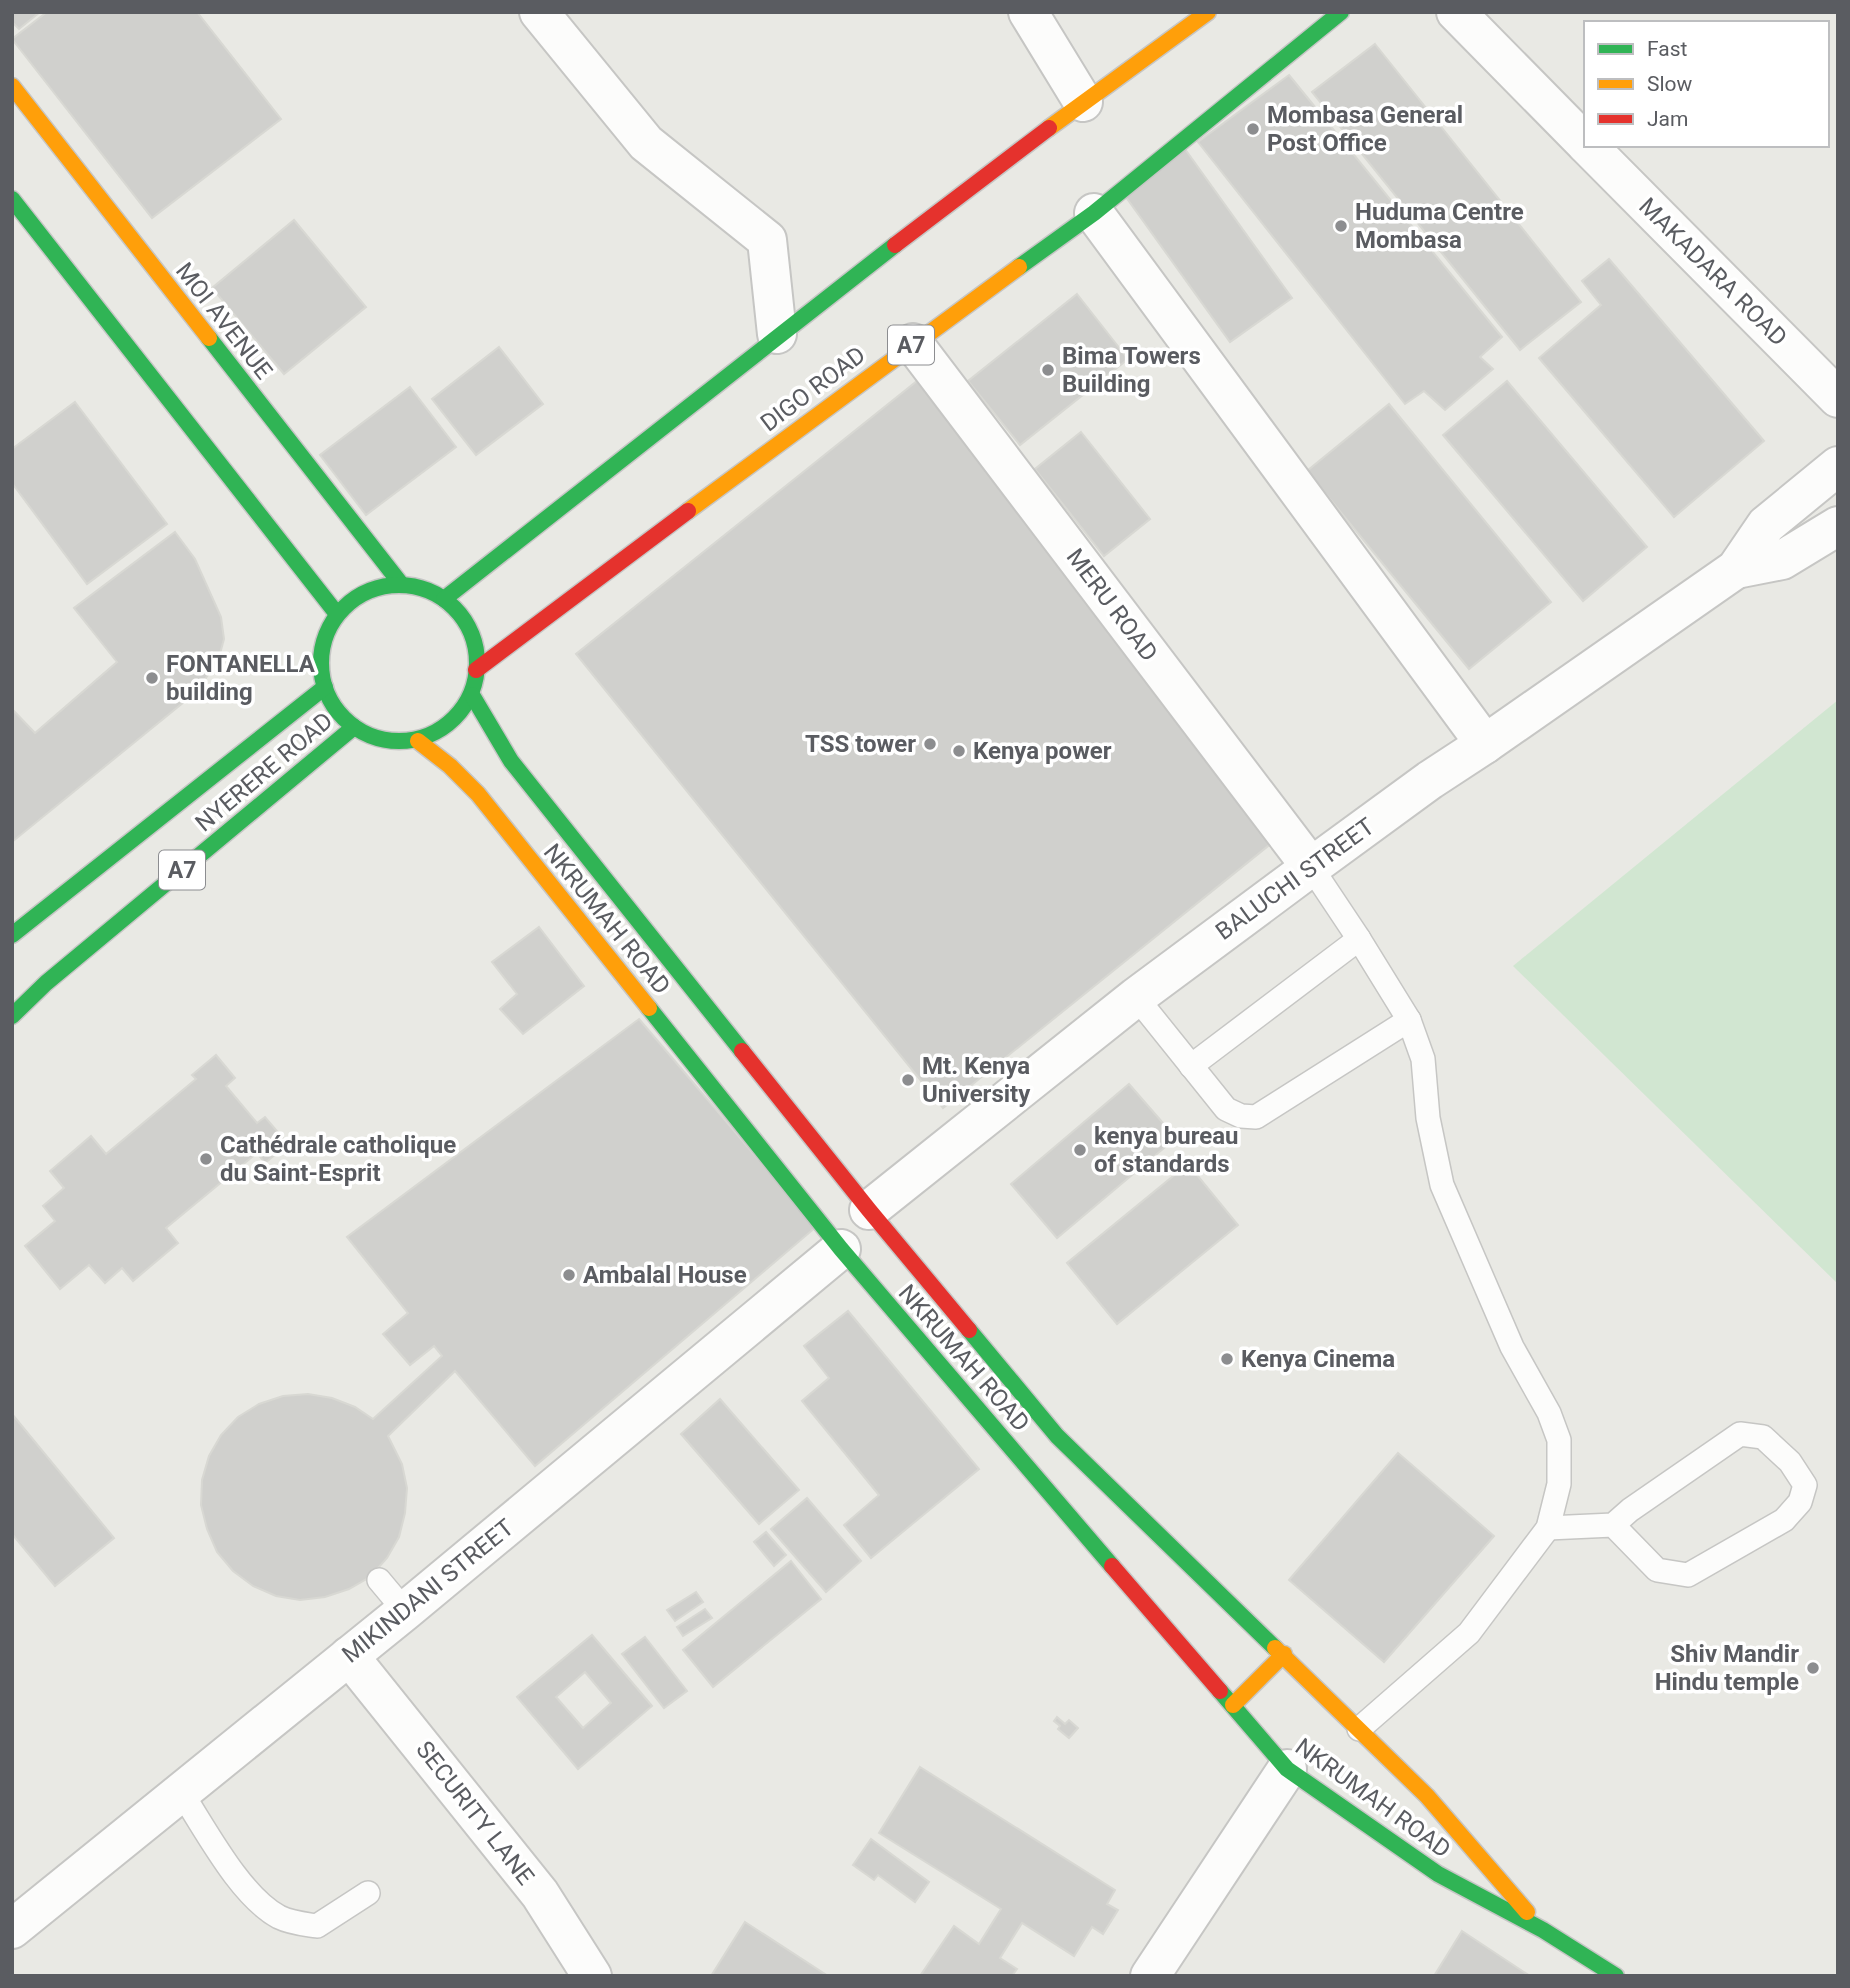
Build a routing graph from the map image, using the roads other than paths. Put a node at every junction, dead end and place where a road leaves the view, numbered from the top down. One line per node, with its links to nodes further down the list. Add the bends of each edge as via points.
1 (539, 12): 12 (street, via 646,143 767,240)
2 (1028, 12): 7 (street)
3 (1208, 12): 7 (main road)
4 (1341, 12): 11 (main road, DIGO ROAD / A7)
5 (1456, 12): 8 (street, MAKADARA ROAD)
6 (12, 86): 18 (main road, MOI AVENUE)
7 (1083, 102): 12 (main road)
8 (1584, 141)
9 (1590, 147): 14 (street, MAKADARA ROAD)
10 (12, 199): 20 (main road)
11 (1094, 212): 13 (main road, DIGO ROAD / A7); 26 (street)
12 (777, 334): 19 (main road)
13 (913, 343): 21 (main road, DIGO ROAD / A7); 27 (street, MERU ROAD)
14 (1838, 398)
15 (1838, 466): 17 (street, BALUCHI STREET, via 1766,525)
16 (1838, 526): 17 (street, BALUCHI STREET, via 1782,560)
17 (1736, 569): 26 (street, BALUCHI STREET)
18 (401, 584): 19 (main road, via 425,588); 20 (main road, via 376,587)
19 (444, 599): 21 (main road, via 468,624 478,654)
20 (337, 614): 22 (main road, via 326,635 321,661)
21 (476, 670): 23 (main road)
22 (325, 687): 24 (main road, via 334,706); 28 (main road, NYERERE ROAD / A7)
23 (472, 695): 25 (main road, via 455,718); 34 (main road, NKRUMAH ROAD, via 511,761)
24 (354, 727): 25 (main road, via 373,739 395,744); 31 (main road, NYERERE ROAD / A7, via 42,978)
25 (418, 741): 35 (main road, NKRUMAH ROAD, via 478,794)
26 (1485, 744): 27 (street, BALUCHI STREET)
27 (1311, 867): 29 (lane); 30 (street, BALUCHI STREET)
28 (14, 939)
29 (1359, 939): 32 (lane); 33 (lane)
30 (1136, 997): 33 (lane); 34 (street, BALUCHI STREET)
31 (12, 1016)
32 (1409, 1020): 33 (lane, via 1256,1117 1226,1109); 37 (lane, via 1423,1059 1428,1118 1442,1185 1512,1347 1559,1440 1559,1484)
33 (1191, 1066)
34 (869, 1210): 40 (main road, NKRUMAH ROAD, via 1057,1436)
35 (841, 1249): 39 (street, MIKINDANI STREET); 42 (main road, NKRUMAH ROAD)
36 (1613, 1525): 36 (lane, via 1740,1434 1763,1437 1790,1462 1805,1485 1800,1502 1784,1520 1688,1575 1657,1570); 37 (lane)
37 (1548, 1528): 43 (lane, via 1469,1633)
38 (379, 1580): 39 (lane)
39 (405, 1611): 41 (street, MIKINDANI STREET)
40 (1283, 1654): 42 (main road); 43 (main road, NKRUMAH ROAD)
41 (349, 1656): 45 (street, MIKINDANI STREET); 49 (street, SECURITY LANE, via 540,1894)
42 (1233, 1706): 44 (main road, NKRUMAH ROAD)
43 (1359, 1729): 48 (main road, NKRUMAH ROAD, via 1427,1796)
44 (1287, 1769): 48 (main road, NKRUMAH ROAD, via 1438,1874); 50 (street)
45 (181, 1792): 46 (lane, via 242,1885 278,1916 317,1927); 47 (street, MIKINDANI STREET)
46 (368, 1893)
47 (12, 1929)
48 (1543, 1930): 51 (main road, NKRUMAH ROAD)
49 (592, 1976)
50 (1150, 1976)
51 (1616, 1976)

